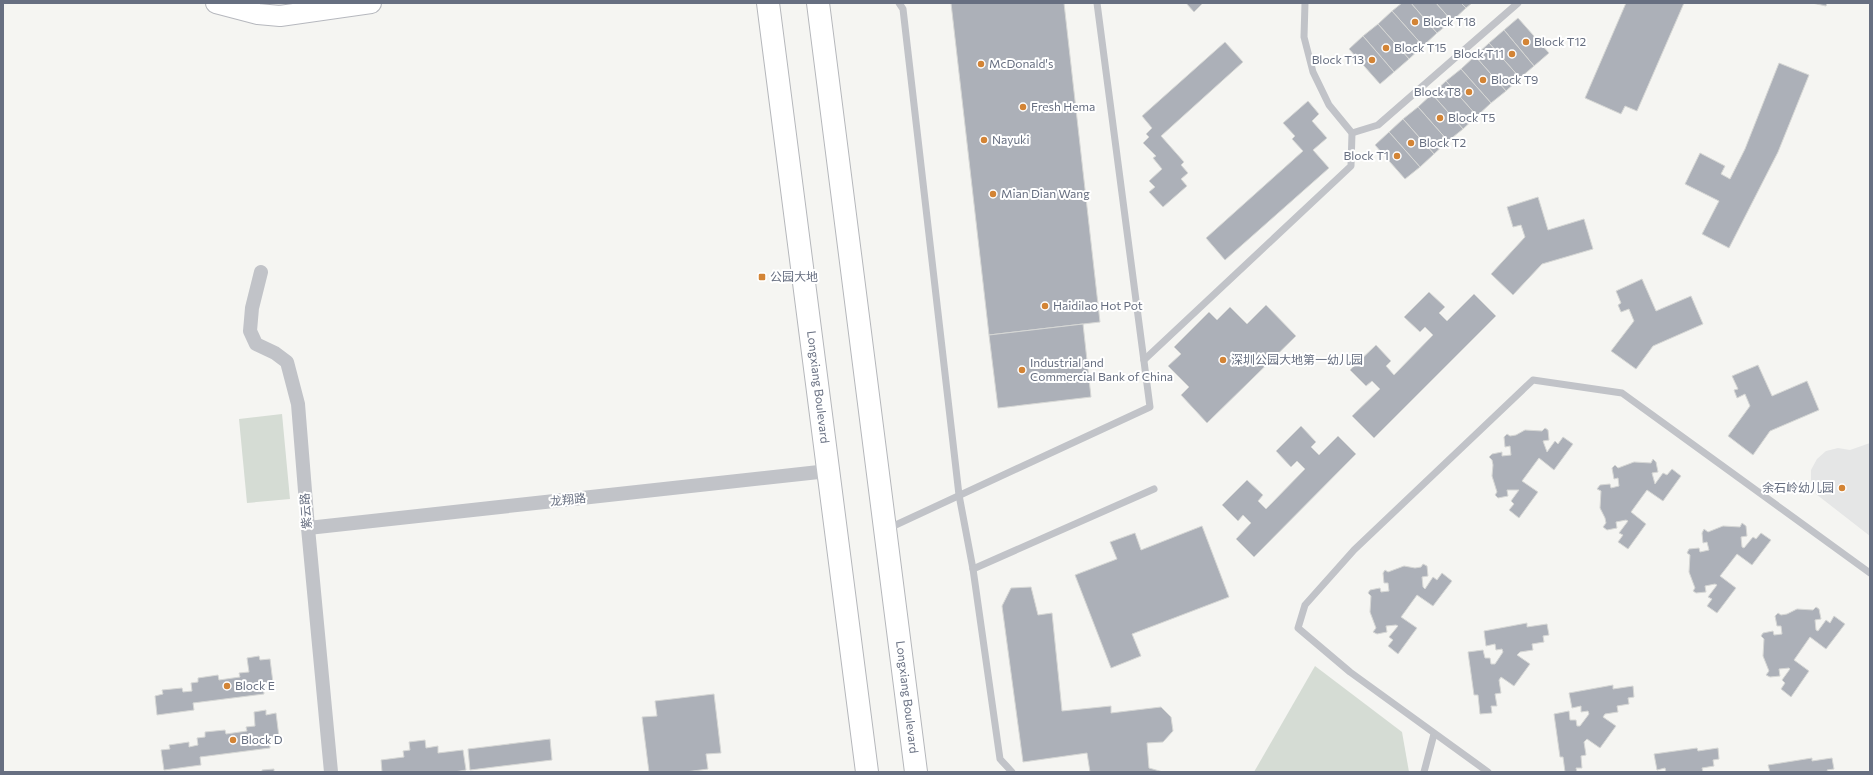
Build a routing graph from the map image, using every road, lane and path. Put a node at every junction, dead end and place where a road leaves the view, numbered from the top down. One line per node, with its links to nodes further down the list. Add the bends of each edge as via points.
1 (371, 3): 8 (street, via 280,16 258,14)
2 (768, 3): 12 (main road, Longxiang Boulevard)
3 (818, 3): 16 (main road, Longxiang Boulevard)
4 (899, 3): 14 (lane, via 903,9)
5 (1097, 3): 11 (lane)
6 (1304, 3): 9 (lane, via 1304,37 1312,72 1329,105)
7 (1518, 3): 9 (lane, via 1378,125)
8 (224, 4)
9 (1352, 133): 11 (lane, via 1351,166)
10 (261, 272): 15 (street, 紫云路, via 252,308 250,331 256,344 287,362 298,404)
11 (1144, 360): 14 (lane, via 1150,407)
12 (828, 471): 15 (street, 龙翔路); 21 (main road, Longxiang Boulevard)
13 (1154, 489): 17 (lane)
14 (959, 495): 16 (lane); 17 (lane)
15 (308, 528): 20 (street, 紫云路)
16 (885, 530): 22 (main road, Longxiang Boulevard)
17 (973, 569): 23 (lane, via 1000,760)
18 (1870, 573): 19 (lane, via 1622,393 1533,380 1354,550 1305,605 1298,628 1350,672)
19 (1434, 734): 24 (lane); 25 (lane)
20 (331, 772)
21 (867, 772)
22 (916, 772)
23 (1012, 772)
24 (1424, 772)
25 (1488, 772)

